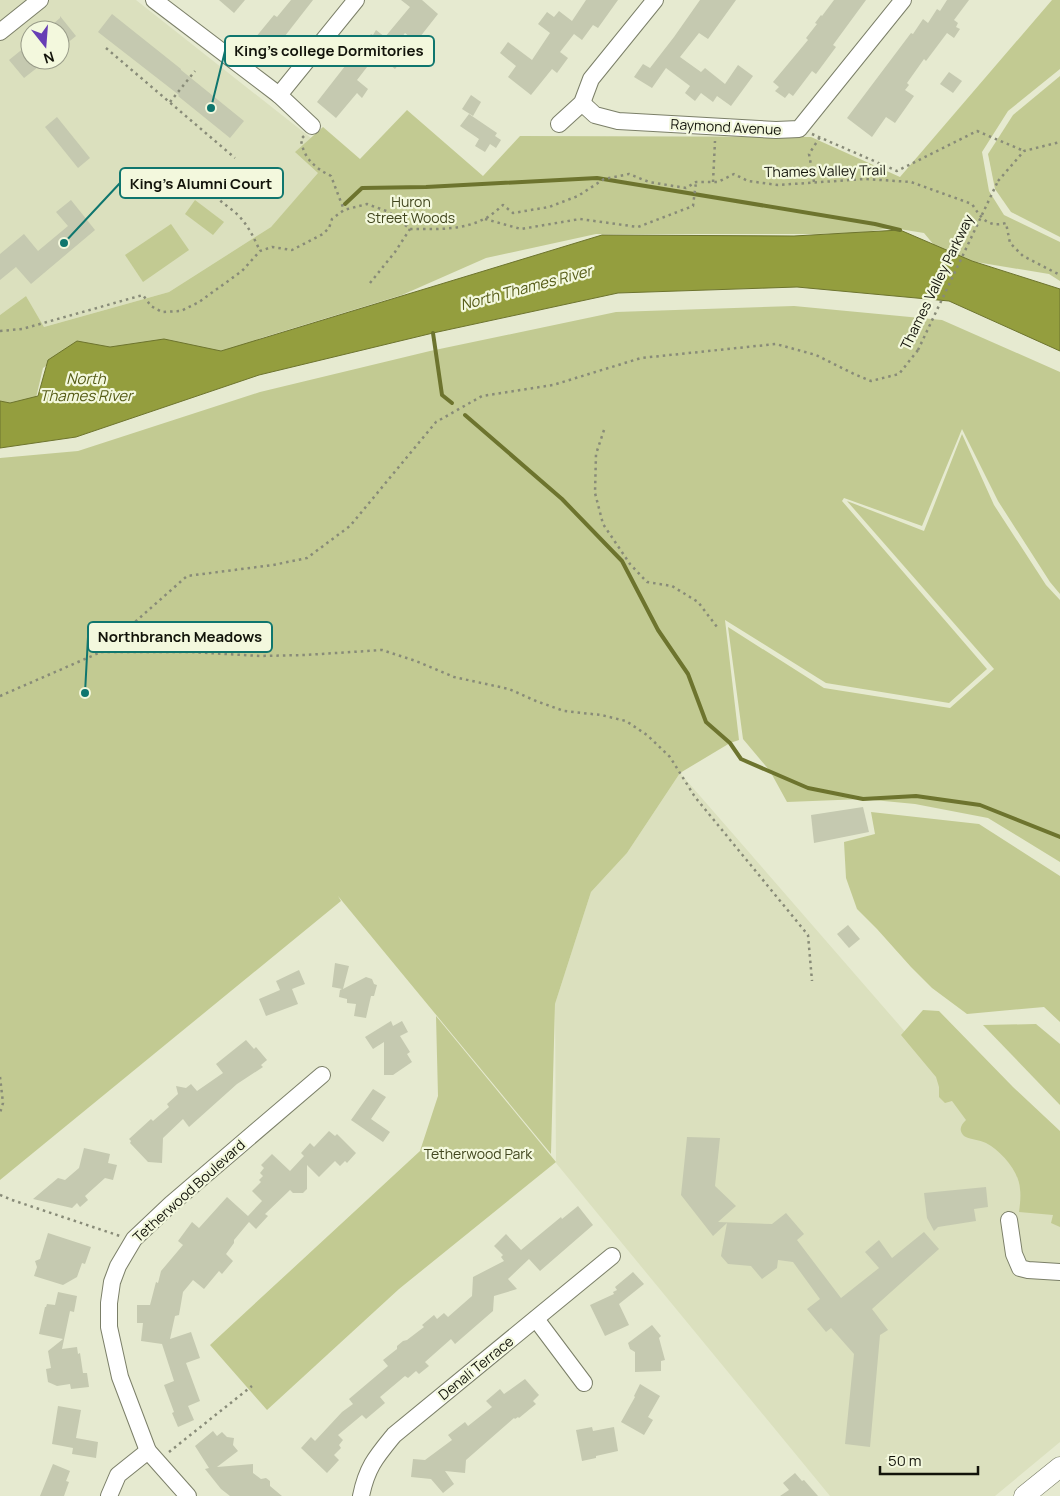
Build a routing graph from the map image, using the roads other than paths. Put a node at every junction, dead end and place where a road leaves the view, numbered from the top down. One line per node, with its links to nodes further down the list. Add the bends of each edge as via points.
1 (40, 0): 6 (street)
2 (154, 0): 7 (street)
3 (356, 0): 7 (street)
4 (655, 0): 8 (street, via 591,79)
5 (903, 0): 8 (street, Raymond Avenue, via 799,129 618,120 595,115)
6 (0, 32)
7 (279, 95): 10 (street)
8 (582, 103): 9 (street)
9 (559, 124)
10 (312, 126)
11 (322, 1075): 17 (street, Tetherwood Boulevard, via 171,1204 134,1239 118,1266 112,1282 109,1327 120,1377)
12 (1009, 1220): 14 (street, via 1014,1254 1020,1268)
13 (612, 1256): 15 (street, Denali Terrace)
14 (1060, 1272)
15 (536, 1319): 16 (street); 21 (street, Denali Terrace, via 394,1435 373,1461)
16 (584, 1383)
17 (153, 1457): 19 (street, via 118,1475); 20 (street, Tetherwood Boulevard)
18 (1060, 1467): 22 (main road)
19 (109, 1496)
20 (188, 1496)
21 (361, 1496)
22 (1024, 1496)

